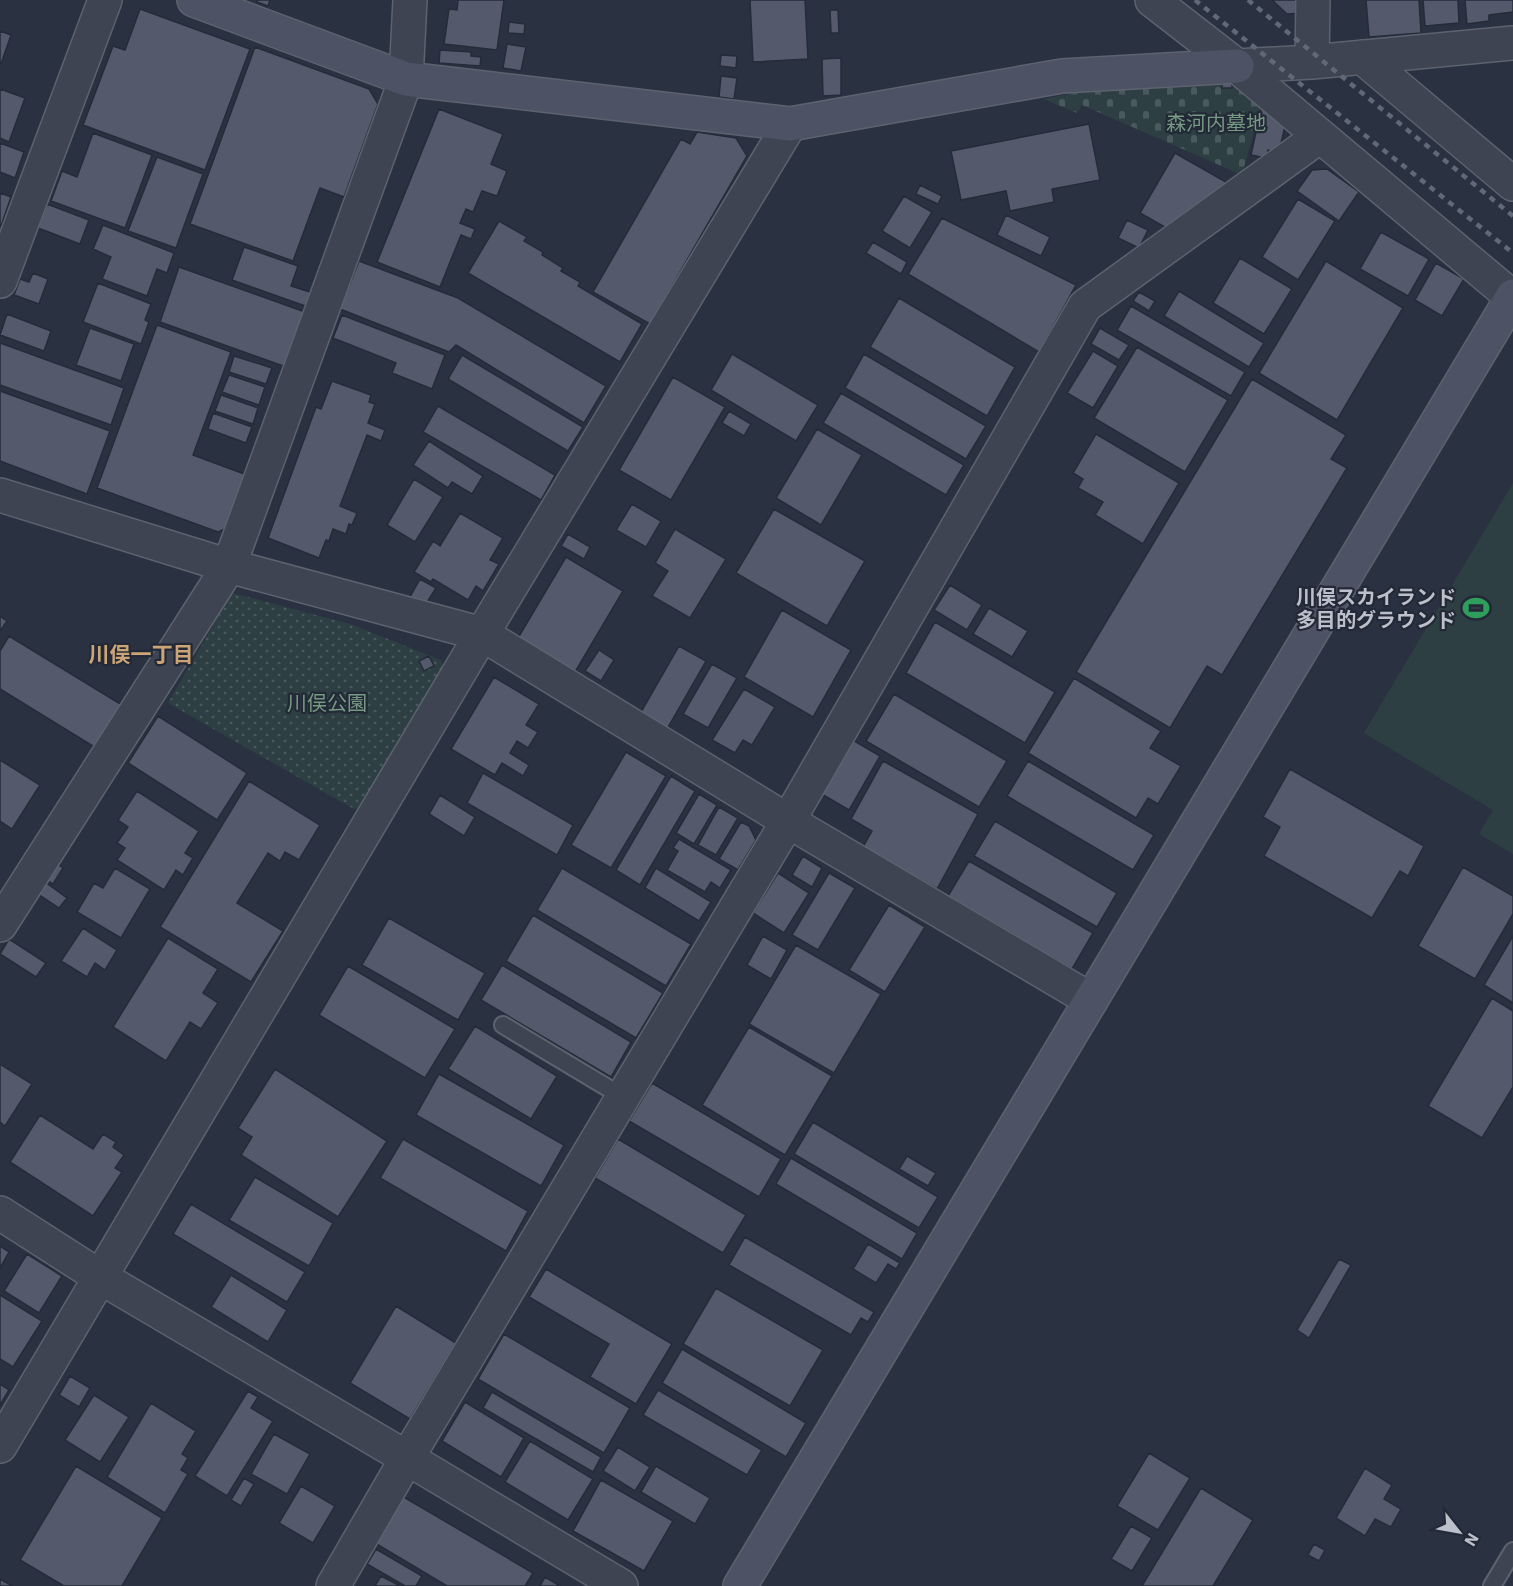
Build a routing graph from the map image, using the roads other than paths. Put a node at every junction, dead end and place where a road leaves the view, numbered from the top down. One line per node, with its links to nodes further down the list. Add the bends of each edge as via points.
1 (105, 0): 14 (street)
2 (194, 0): 10 (street)
3 (410, 0): 10 (street)
4 (1152, 0): 9 (street)
5 (1313, 0): 8 (street)
6 (1513, 43): 7 (street)
7 (1362, 57): 8 (street); 13 (street)
8 (1312, 62): 9 (street)
9 (1237, 66): 11 (street, via 1062,76); 12 (street)
10 (406, 79): 11 (street); 17 (street)
11 (790, 124): 18 (street)
12 (1320, 136): 15 (street); 19 (street, via 1085,306)
13 (1513, 184)
14 (0, 281)
15 (1513, 297): 21 (street)
16 (0, 495): 17 (street)
17 (229, 566): 18 (street); 20 (street)
18 (482, 634): 19 (street); 25 (street)
19 (788, 821): 21 (street); 23 (street)
20 (0, 925)
21 (1091, 1000): 31 (street)
22 (503, 1025): 23 (lane)
23 (623, 1096): 27 (street)
24 (0, 1213): 25 (street)
25 (100, 1277): 26 (street); 27 (street)
26 (0, 1446)
27 (407, 1458): 29 (street); 30 (street)
28 (1513, 1551): 32 (lane)
29 (333, 1586)
30 (621, 1586)
31 (740, 1586)
32 (1492, 1586)

